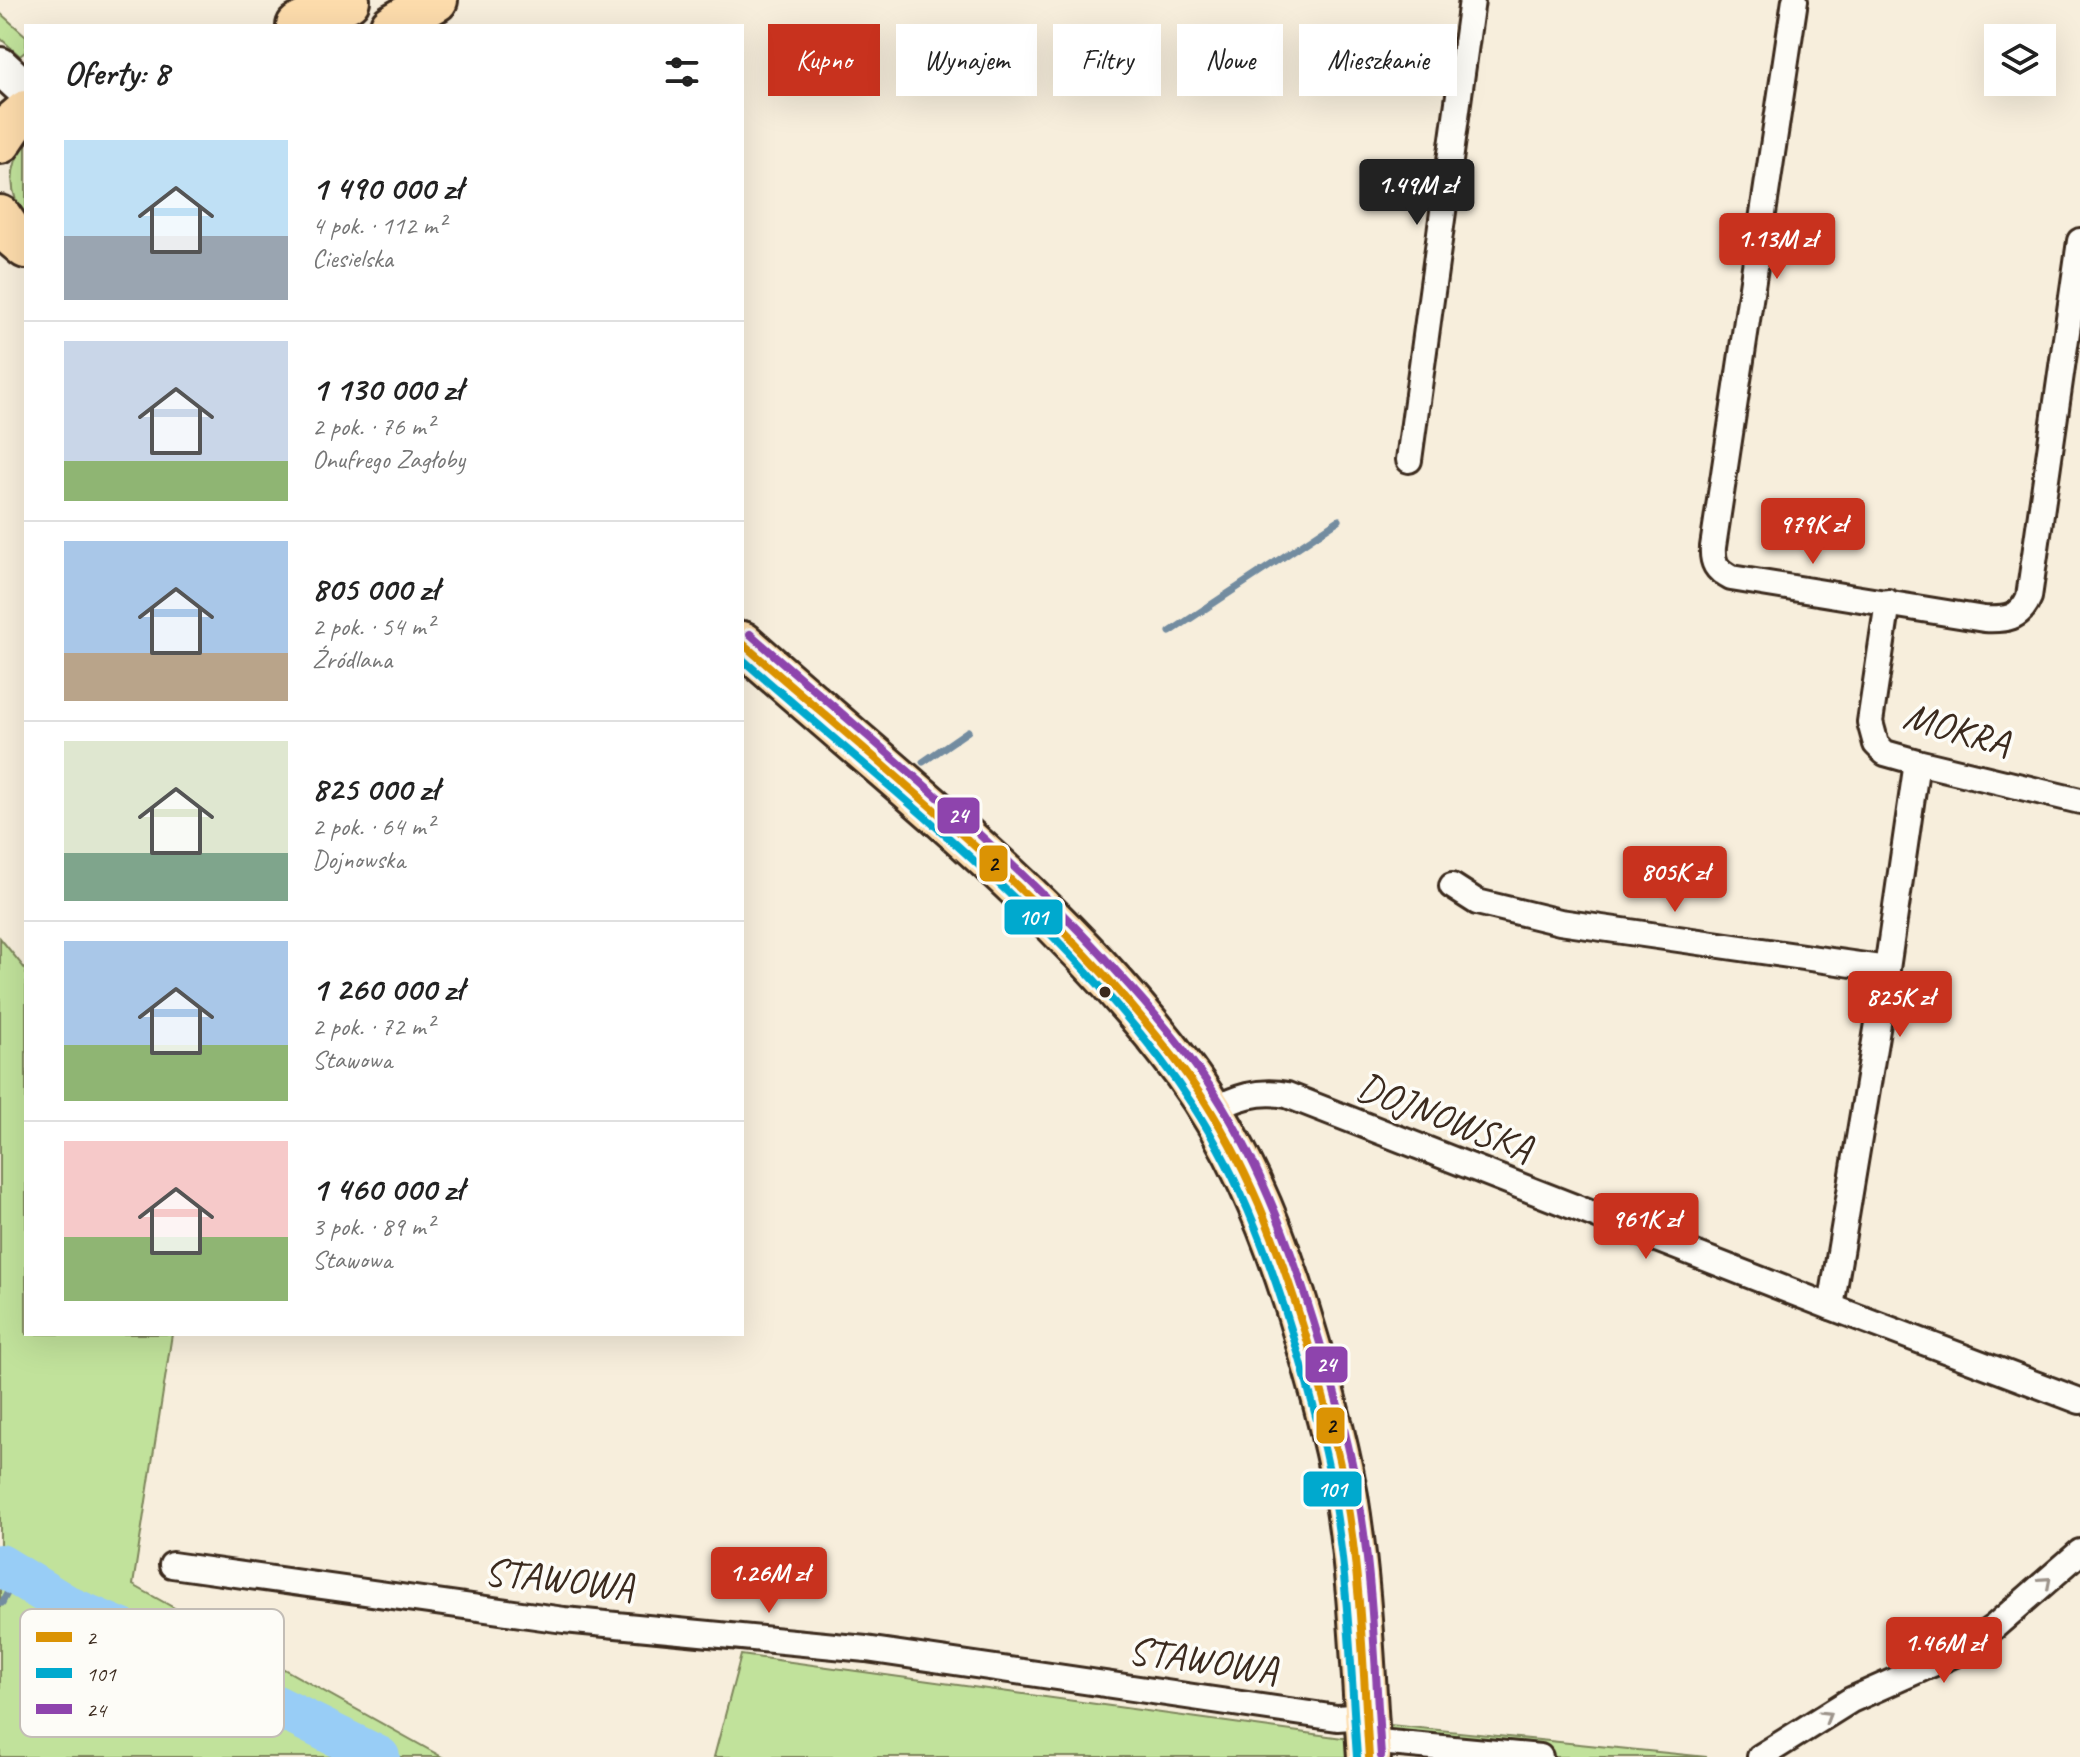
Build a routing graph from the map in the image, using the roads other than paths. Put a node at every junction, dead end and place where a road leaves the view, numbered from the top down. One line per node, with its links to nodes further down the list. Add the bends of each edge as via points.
1 (348, 0): 5 (highway)
2 (436, 0): 6 (highway)
3 (1472, 0): 12 (street)
4 (1795, 0): 13 (street, via 1713,557 1720,572 1731,578)
5 (302, 24)
6 (395, 24)
7 (0, 66): 8 (main road)
8 (24, 88)
9 (0, 217): 11 (highway)
10 (2080, 241): 13 (street, via 2024,608 2007,619 1984,619)
11 (24, 245)
12 (1409, 460)
13 (1888, 602): 15 (street, MOKRA, via 1870,722 1876,744 1885,753)
14 (744, 645): 19 (highway, via 1077,944 1186,1073)
15 (1917, 762): 16 (street, MOKRA); 18 (street)
16 (2080, 801)
17 (1452, 886): 18 (street, via 1477,902 1560,922)
18 (1887, 969): 20 (street)
19 (1210, 1111): 20 (street, DOJNOWSKA, via 1259,1092 1287,1095); 24 (highway, via 1265,1216 1330,1420 1353,1550)
20 (1831, 1307): 21 (street, DOJNOWSKA)
21 (2080, 1401)
22 (2080, 1552): 26 (street, one-way to 22, via 1851,1700 1957,1653)
23 (172, 1565): 24 (street, STAWOWA, via 548,1619 866,1649 1337,1718)
24 (1368, 1738): 25 (street, STAWOWA)
25 (1540, 1757)
26 (1760, 1757)

